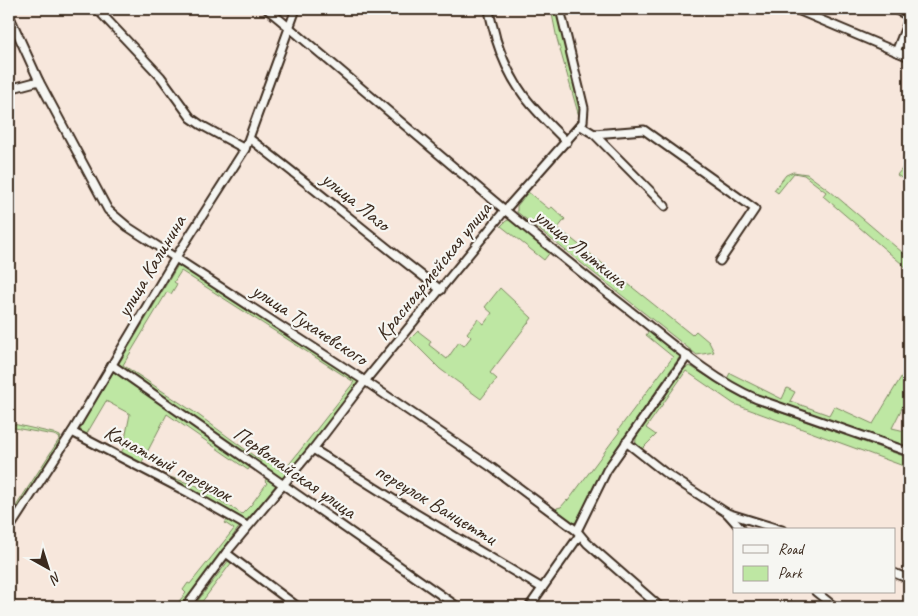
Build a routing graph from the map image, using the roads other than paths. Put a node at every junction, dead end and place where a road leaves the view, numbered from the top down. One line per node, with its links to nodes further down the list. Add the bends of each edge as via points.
1 (97, 9): 19 (street, via 161,78 191,118)
2 (267, 9): 10 (street, улица Лыткина)
3 (296, 9): 10 (street, улица Калинина)
4 (489, 9): 18 (street, via 503,60 513,81 536,112)
5 (560, 9): 15 (street, via 584,108)
6 (795, 9): 11 (street)
7 (894, 9): 9 (street)
8 (9, 15): 13 (street, улица Тухачевского)
9 (909, 18): 11 (street)
10 (289, 27): 17 (street, улица Калинина); 21 (street, улица Лыткина)
11 (896, 52): 12 (street)
12 (909, 57)
13 (40, 81): 14 (street); 22 (street, улица Тухачевского, via 108,210 128,227)
14 (9, 90)
15 (581, 126): 16 (street); 18 (street, Красноармейская улица)
16 (594, 134): 20 (street); 23 (street, via 644,130 755,208)
17 (250, 139): 19 (street, улица Калинина); 24 (street, улица Лазо)
18 (567, 142): 21 (street, Красноармейская улица)
19 (245, 149): 22 (street, улица Калинина)
20 (666, 206)
21 (506, 209): 24 (street, Красноармейская улица); 25 (street, улица Лыткина, via 583,274)
22 (176, 257): 26 (street, улица Калинина); 27 (street, улица Тухачевского)
23 (720, 261)
24 (441, 290): 27 (street, Красноармейская улица)
25 (688, 355): 29 (street); 31 (street, улица Лыткина, via 707,371 749,396)
26 (112, 365): 28 (street, улица Калинина); 32 (street, Первомайская улица)
27 (365, 381): 30 (street, Красноармейская улица); 38 (street, улица Тухачевского, via 518,487)
28 (72, 432): 34 (street, Канатный переулок); 37 (street, улица Калинина)
29 (626, 442): 33 (street, via 664,472); 38 (street, via 599,484)
30 (313, 448): 32 (street, Красноармейская улица); 42 (street, переулок Ванцетти)
31 (909, 452)
32 (282, 484): 34 (street, Красноармейская улица); 46 (street, Первомайская улица)
33 (727, 513): 35 (street); 36 (street)
34 (247, 526): 39 (street, Красноармейская улица)
35 (740, 528)
36 (776, 528)
37 (9, 529)
38 (578, 534): 42 (street); 48 (street, улица Тухачевского)
39 (226, 553): 44 (street, Красноармейская улица); 45 (street)
40 (896, 574): 41 (street)
41 (909, 579)
42 (542, 588): 47 (street)
43 (819, 594): 49 (street)
44 (186, 607)
45 (298, 607)
46 (458, 607)
47 (529, 607)
48 (660, 607)
49 (835, 607)

